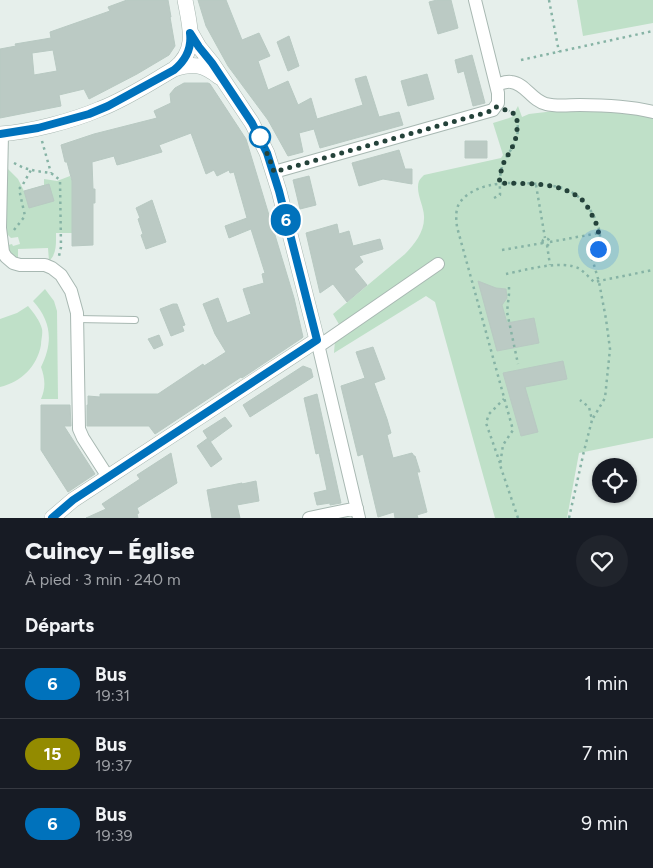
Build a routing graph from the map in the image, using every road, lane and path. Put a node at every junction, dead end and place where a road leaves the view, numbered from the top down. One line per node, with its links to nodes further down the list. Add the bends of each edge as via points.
1 (185, 0): 5 (street)
2 (475, 0): 10 (street)
3 (549, 0): 6 (path)
4 (653, 32): 6 (path)
5 (190, 33): 8 (street, via 187,56); 9 (street)
6 (559, 52): 7 (path)
7 (521, 60)
8 (174, 70): 9 (street, via 198,65); 13 (street, via 100,109)
9 (223, 80): 17 (street, via 255,128)
10 (496, 85): 11 (street, via 499,98); 12 (street, via 515,82 536,100 555,106 607,105)
11 (496, 107): 17 (street, via 488,112); 19 (path, via 517,117 515,142 502,166)
12 (653, 112)
13 (38, 128): 14 (street); 18 (path)
14 (1, 134): 15 (street)
15 (2, 163): 16 (path, via 9,161); 24 (street)
16 (30, 170): 18 (path); 24 (path, via 19,189 25,216 6,240)
17 (274, 172): 38 (street)
18 (51, 173): 28 (path, via 60,180)
19 (499, 183): 20 (path); 21 (path, via 500,195); 40 (path, via 468,194 456,212 457,227)
20 (536, 184): 22 (path, via 568,190 582,200 597,223); 23 (path)
21 (494, 198)
22 (599, 233): 25 (path); 34 (path, via 598,249 592,258)
23 (545, 238): 25 (path); 26 (path)
24 (1, 240): 36 (street, via 3,252 13,263 45,266 58,272 71,291)
25 (550, 242): 27 (path)
26 (543, 243): 27 (path); 29 (path)
27 (547, 245): 31 (path)
28 (61, 247)
29 (502, 250)
30 (438, 264): 38 (street)
31 (550, 265): 33 (path); 34 (path, via 580,269 594,282)
32 (653, 270): 34 (path)
33 (506, 274)
34 (599, 282): 42 (path, via 610,349 605,398)
35 (508, 287): 39 (path, via 507,312)
36 (77, 319): 37 (lane); 44 (street, via 79,429)
37 (135, 320)
38 (318, 343): 44 (street); 45 (street)
39 (518, 364)
40 (504, 399): 43 (path, via 513,430 503,446); 43 (path, via 489,414 486,423)
41 (580, 400): 42 (path, via 589,407)
42 (592, 420): 49 (path)
43 (500, 464): 48 (path)
44 (108, 477): 46 (street)
45 (358, 513): 47 (street)
46 (52, 518)
47 (308, 518)
48 (518, 518)
49 (569, 518)

